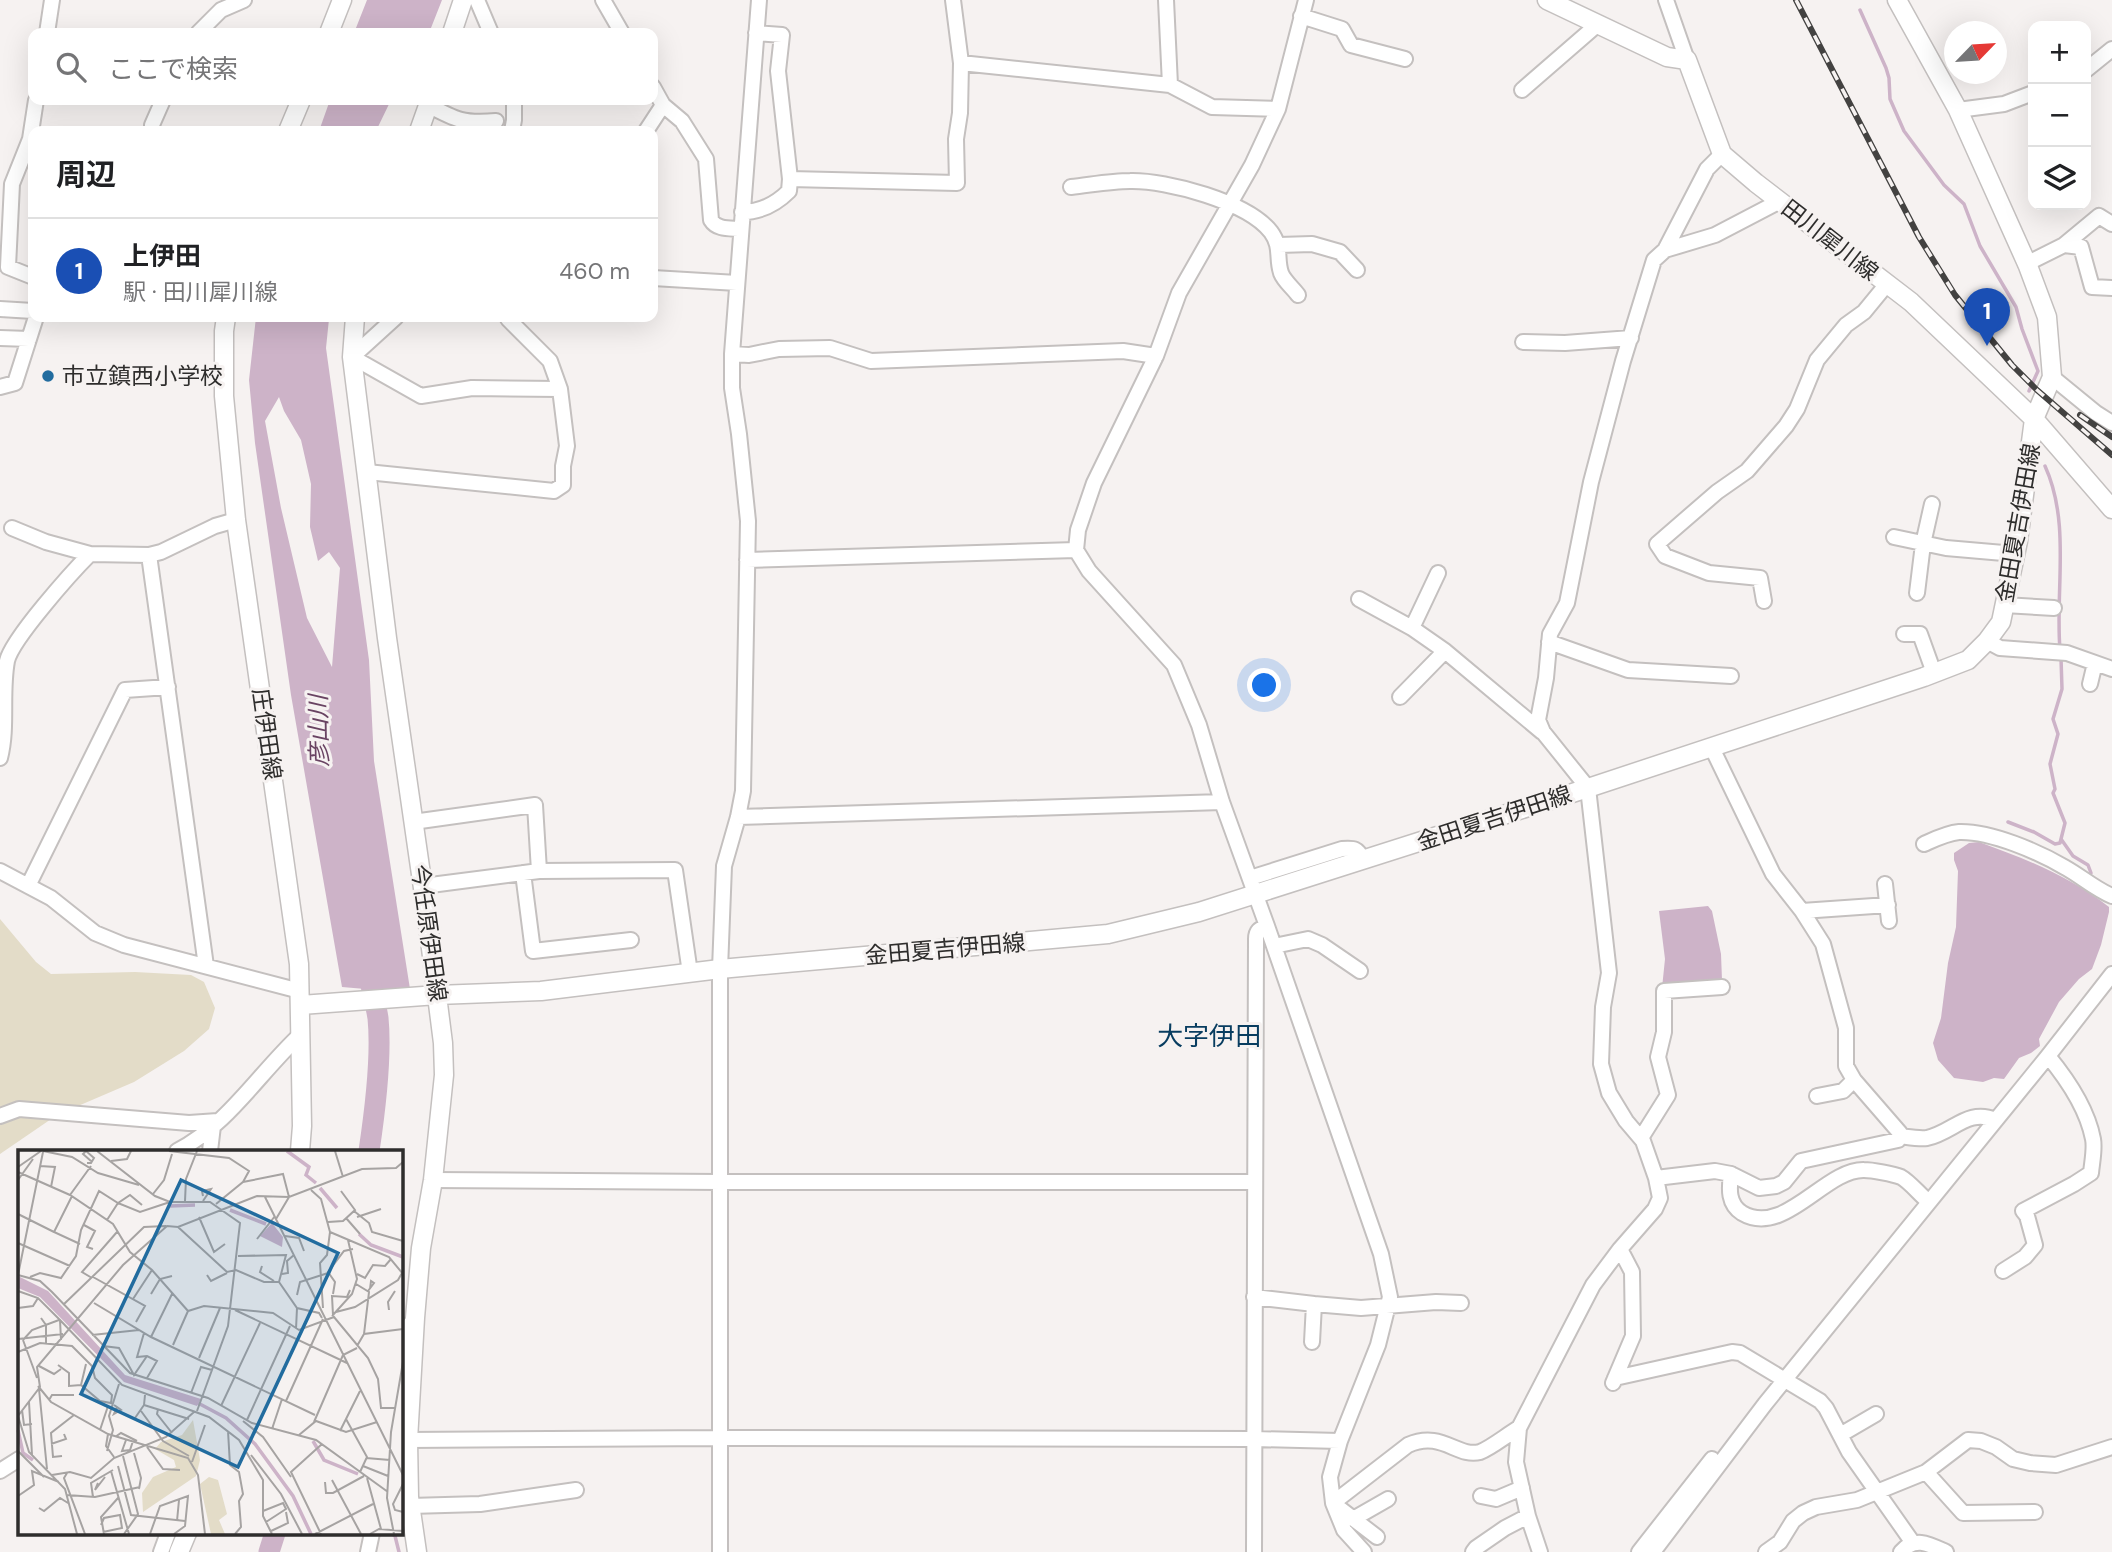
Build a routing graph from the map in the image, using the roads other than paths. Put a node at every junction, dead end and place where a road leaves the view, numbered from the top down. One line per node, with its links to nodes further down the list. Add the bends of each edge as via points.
1 (52, 0): 16 (street)
2 (244, 0): 17 (street, via 221,10)
3 (342, 0): 18 (main road)
4 (463, 0): 19 (main road)
5 (477, 0): 20 (street)
6 (603, 0): 21 (street)
7 (759, 0): 22 (street)
8 (953, 0): 26 (street)
9 (1166, 0): 28 (street)
10 (1306, 0): 14 (street)
11 (1547, 0): 15 (main road)
12 (1666, 0): 25 (street)
13 (1897, 0): 40 (main road, 金田夏吉伊田線)
14 (1301, 16): 24 (street, via 1342,29 1351,45); 39 (street)
15 (1598, 24): 25 (main road, via 1667,57); 29 (street)
16 (48, 28)
17 (203, 28)
18 (331, 28)
19 (454, 28)
20 (489, 28)
21 (619, 28)
22 (756, 33): 50 (street, via 782,35 778,71); 54 (street)
23 (2112, 49): 27 (street)
24 (1405, 59)
25 (1687, 60): 49 (main road)
26 (961, 63): 28 (street); 50 (street, via 957,183)
27 (2091, 66)
28 (1170, 85): 39 (street, via 1212,107)
29 (1522, 90)
30 (2028, 95): 40 (street, via 2004,104)
31 (658, 96): 38 (street)
32 (35, 105): 42 (street)
33 (161, 105): 43 (street)
34 (299, 105): 44 (main road)
35 (428, 105): 45 (main road)
36 (433, 105): 41 (street, via 454,119)
37 (514, 105): 46 (street)
38 (663, 105): 47 (street); 56 (street, via 682,121 706,159 710,220 719,227)
39 (1278, 109): 53 (street)
40 (1958, 110): 60 (main road, 金田夏吉伊田線)
41 (496, 121)
42 (32, 126)
43 (152, 126)
44 (290, 126)
45 (421, 126)
46 (513, 126)
47 (649, 126)
48 (28, 144): 61 (street, via 12,184)
49 (1722, 154): 52 (main road, 田川犀川線); 59 (street, via 1707,169)
50 (790, 179): 54 (street, via 783,198 758,212)
51 (1071, 187): 53 (street, via 1152,183 1205,194)
52 (1780, 201): 59 (street, via 1715,235); 66 (main road, 田川犀川線)
53 (1230, 205): 57 (street, via 1263,223); 81 (street, via 1179,293)
54 (742, 212): 56 (street)
55 (2112, 224): 58 (street, via 2099,216)
56 (741, 229): 65 (street)
57 (1279, 245): 62 (street, via 1312,244 1340,252); 68 (street, via 1282,274)
58 (2064, 245): 60 (street); 67 (street, via 2081,247 2092,286)
59 (1665, 250): 77 (street, via 1654,260)
60 (2026, 264): 83 (main road, 金田夏吉伊田線, via 2047,317)
61 (4, 267): 63 (street)
62 (1357, 270)
63 (28, 275)
64 (658, 278): 65 (street)
65 (737, 283): 80 (street)
66 (1887, 284): 86 (main road, 田川犀川線); 103 (street, via 1817,360 1791,418 1747,471 1657,544 1665,556 1709,573 1760,578)
67 (2112, 288)
68 (1298, 295)
69 (0, 309): 70 (street)
70 (28, 311)
71 (34, 322): 78 (street)
72 (225, 322): 91 (main road, 庄伊田線, via 224,396)
73 (355, 322): 82 (main road, 今任原伊田線)
74 (390, 322): 82 (street)
75 (512, 322): 85 (street, via 550,361)
76 (0, 338): 78 (street)
77 (1630, 338): 79 (street); 109 (street, via 1591,482 1566,603)
78 (29, 340): 84 (street, via 15,383)
79 (1522, 342)
80 (732, 354): 81 (street, via 830,348 871,361 1123,351); 99 (street, via 748,522)
81 (1156, 356): 95 (street, via 1094,483)
82 (352, 357): 85 (street, via 421,396 472,388); 88 (main road, 今任原伊田線)
83 (2052, 377): 86 (main road, 金田夏吉伊田線); 87 (street)
84 (0, 387)
85 (560, 389): 88 (street, via 567,446 563,485 555,491)
86 (2034, 419): 90 (main road, 田川犀川線); 97 (main road, 金田夏吉伊田線)
87 (2112, 423)
88 (367, 472): 124 (main road, 今任原伊田線)
89 (1932, 504): 94 (street)
90 (2112, 509)
91 (236, 520): 98 (street); 147 (main road, 庄伊田線)
92 (12, 528): 96 (street)
93 (1894, 537): 94 (street)
94 (1923, 544): 97 (street); 101 (street)
95 (1076, 550): 99 (street); 122 (street, via 1174,666 1199,725)
96 (90, 554): 98 (street); 120 (street, via 24,632 8,659)
97 (2015, 554): 104 (main road, 金田夏吉伊田線)
98 (149, 555): 116 (street)
99 (747, 560): 123 (street, via 743,791)
100 (1438, 573): 106 (street)
101 (1917, 593)
102 (1359, 599): 106 (street)
103 (1764, 601)
104 (2004, 606): 105 (street); 108 (main road, 金田夏吉伊田線, via 2001,622)
105 (2054, 608)
106 (1412, 628): 110 (street)
107 (1904, 634): 113 (street, via 1920,634)
108 (1987, 641): 111 (street, via 2000,648 2061,652); 113 (main road, 金田夏吉伊田線, via 1968,660)
109 (1549, 642): 114 (street, via 1628,670); 118 (street, via 1538,720)
110 (1446, 652): 117 (street); 118 (street)
111 (2095, 663): 112 (street); 115 (street)
112 (2112, 669)
113 (1934, 673): 119 (main road, 金田夏吉伊田線)
114 (1731, 676)
115 (2090, 684)
116 (167, 687): 130 (street, via 125,690); 140 (street)
117 (1400, 697)
118 (1543, 732): 121 (street)
119 (1712, 748): 121 (main road, 金田夏吉伊田線); 135 (street, via 1773,874)
120 (0, 758)
121 (1588, 788): 132 (main road, 金田夏吉伊田線, via 1363,860); 156 (street, via 1609,973 1601,1064 1609,1093)
122 (1222, 803): 123 (street); 132 (street)
123 (738, 817): 141 (street, via 724,866)
124 (413, 822): 127 (street, via 535,804); 131 (main road, 今任原伊田線)
125 (1924, 844): 133 (street, via 1959,832 2003,840 2064,866)
126 (0, 871): 130 (street)
127 (539, 871): 128 (street); 143 (street, via 676,870)
128 (523, 873): 131 (street); 138 (street, via 533,951)
129 (1885, 884): 134 (street)
130 (28, 886): 140 (street, via 95,933)
131 (423, 886): 146 (main road, 今任原伊田線)
132 (1253, 886): 137 (street); 141 (main road, 金田夏吉伊田線, via 1199,912 1108,934)
133 (2112, 896)
134 (1888, 905): 135 (street); 136 (street)
135 (1802, 911): 150 (street, via 1824,944 1846,1028 1846,1066)
136 (1889, 920)
137 (1268, 926): 139 (street); 164 (street, via 1256,933)
138 (631, 940)
139 (1274, 946): 142 (street, via 1308,939); 171 (street, via 1381,1254 1390,1297)
140 (206, 966): 147 (street)
141 (720, 969): 143 (main road, 金田夏吉伊田線); 163 (street)
142 (1360, 971)
143 (690, 973): 146 (main road, 金田夏吉伊田線, via 541,991)
144 (2112, 974): 149 (street)
145 (1722, 986): 156 (street, via 1664,992 1664,1032 1658,1057 1668,1095)
146 (437, 995): 147 (main road, 金田夏吉伊田線); 162 (main road, 今任原伊田線, via 444,1075)
147 (304, 1001): 148 (main road, 庄伊田線)
148 (300, 1034): 154 (street); 159 (main road, 庄伊田線)
149 (2048, 1056): 153 (street); 167 (street, via 2066,1078 2086,1118 2093,1141 2091,1172 2023,1211 2035,1245)
150 (1854, 1080): 151 (street, via 1843,1091); 155 (street)
151 (1817, 1096)
152 (0, 1116): 154 (street, via 19,1110)
153 (1996, 1120): 155 (street, via 1983,1115 1926,1138); 165 (street)
154 (216, 1124): 157 (street); 158 (street)
155 (1899, 1136): 160 (street, via 1898,1140 1801,1161 1776,1186 1759,1188)
156 (1641, 1138): 161 (street)
157 (179, 1150)
158 (210, 1150)
159 (300, 1150)
160 (1731, 1174): 161 (street, via 1715,1171); 165 (street, via 1729,1192 1734,1206 1764,1219 1778,1216 1845,1174 1862,1170 1901,1178)
161 (1656, 1178): 166 (street, via 1660,1198 1655,1209)
162 (433, 1180): 163 (street); 172 (main road, 今任原伊田線)
163 (720, 1182): 164 (street); 179 (street)
164 (1255, 1182): 168 (street)
165 (1929, 1202): 175 (street)
166 (1620, 1248): 175 (street, via 1632,1272 1633,1336 1614,1381 1732,1352); 177 (street, via 1592,1285)
167 (2003, 1271)
168 (1254, 1297): 170 (street); 180 (street)
169 (1461, 1303): 171 (street)
170 (1314, 1304): 171 (street); 174 (street)
171 (1387, 1307): 182 (street, via 1378,1345)
172 (415, 1318): 173 (street); 181 (main road, 今任原伊田線)
173 (402, 1340)
174 (1312, 1342)
175 (1781, 1377): 178 (street, via 1820,1401); 211 (street); 212 (street)
176 (1876, 1414): 178 (street)
177 (1519, 1428): 187 (street, via 1516,1462); 192 (street, via 1479,1452 1433,1440 1408,1445)
178 (1840, 1435): 189 (street)
179 (720, 1438): 180 (street); 181 (street); 206 (street)
180 (1254, 1439): 182 (street); 207 (street)
181 (408, 1440): 193 (main road, 今任原伊田線)
182 (1340, 1441): 192 (street, via 1330,1477)
183 (2112, 1447): 186 (street, via 2056,1465 2030,1464 1981,1441 1968,1440)
184 (18, 1460): 185 (street)
185 (0, 1471)
186 (1926, 1472): 189 (street); 194 (street, via 1963,1513)
187 (1522, 1488): 190 (street, via 1496,1499); 195 (street)
188 (576, 1490): 193 (street, via 480,1504)
189 (1877, 1493): 201 (street); 213 (street, via 1802,1513 1780,1542)
190 (1482, 1496)
191 (1388, 1499): 196 (street)
192 (1333, 1503): 196 (street); 208 (street, via 1344,1530)
193 (410, 1506): 205 (main road, 今任原伊田線)
194 (2035, 1512)
195 (1528, 1516): 209 (street); 210 (street)
196 (1353, 1519): 200 (street)
197 (168, 1534): 202 (street)
198 (187, 1534): 203 (main road)
199 (372, 1534): 204 (street)
200 (1377, 1537)
201 (1913, 1543): 214 (street); 215 (street, via 1924,1542)
202 (161, 1552)
203 (179, 1552)
204 (368, 1552)
205 (417, 1552)
206 (720, 1552)
207 (1254, 1552)
208 (1364, 1552)
209 (1473, 1552)
210 (1540, 1552)
211 (1639, 1552)
212 (1653, 1552)
213 (1766, 1552)
214 (1901, 1552)
215 (1947, 1552)

